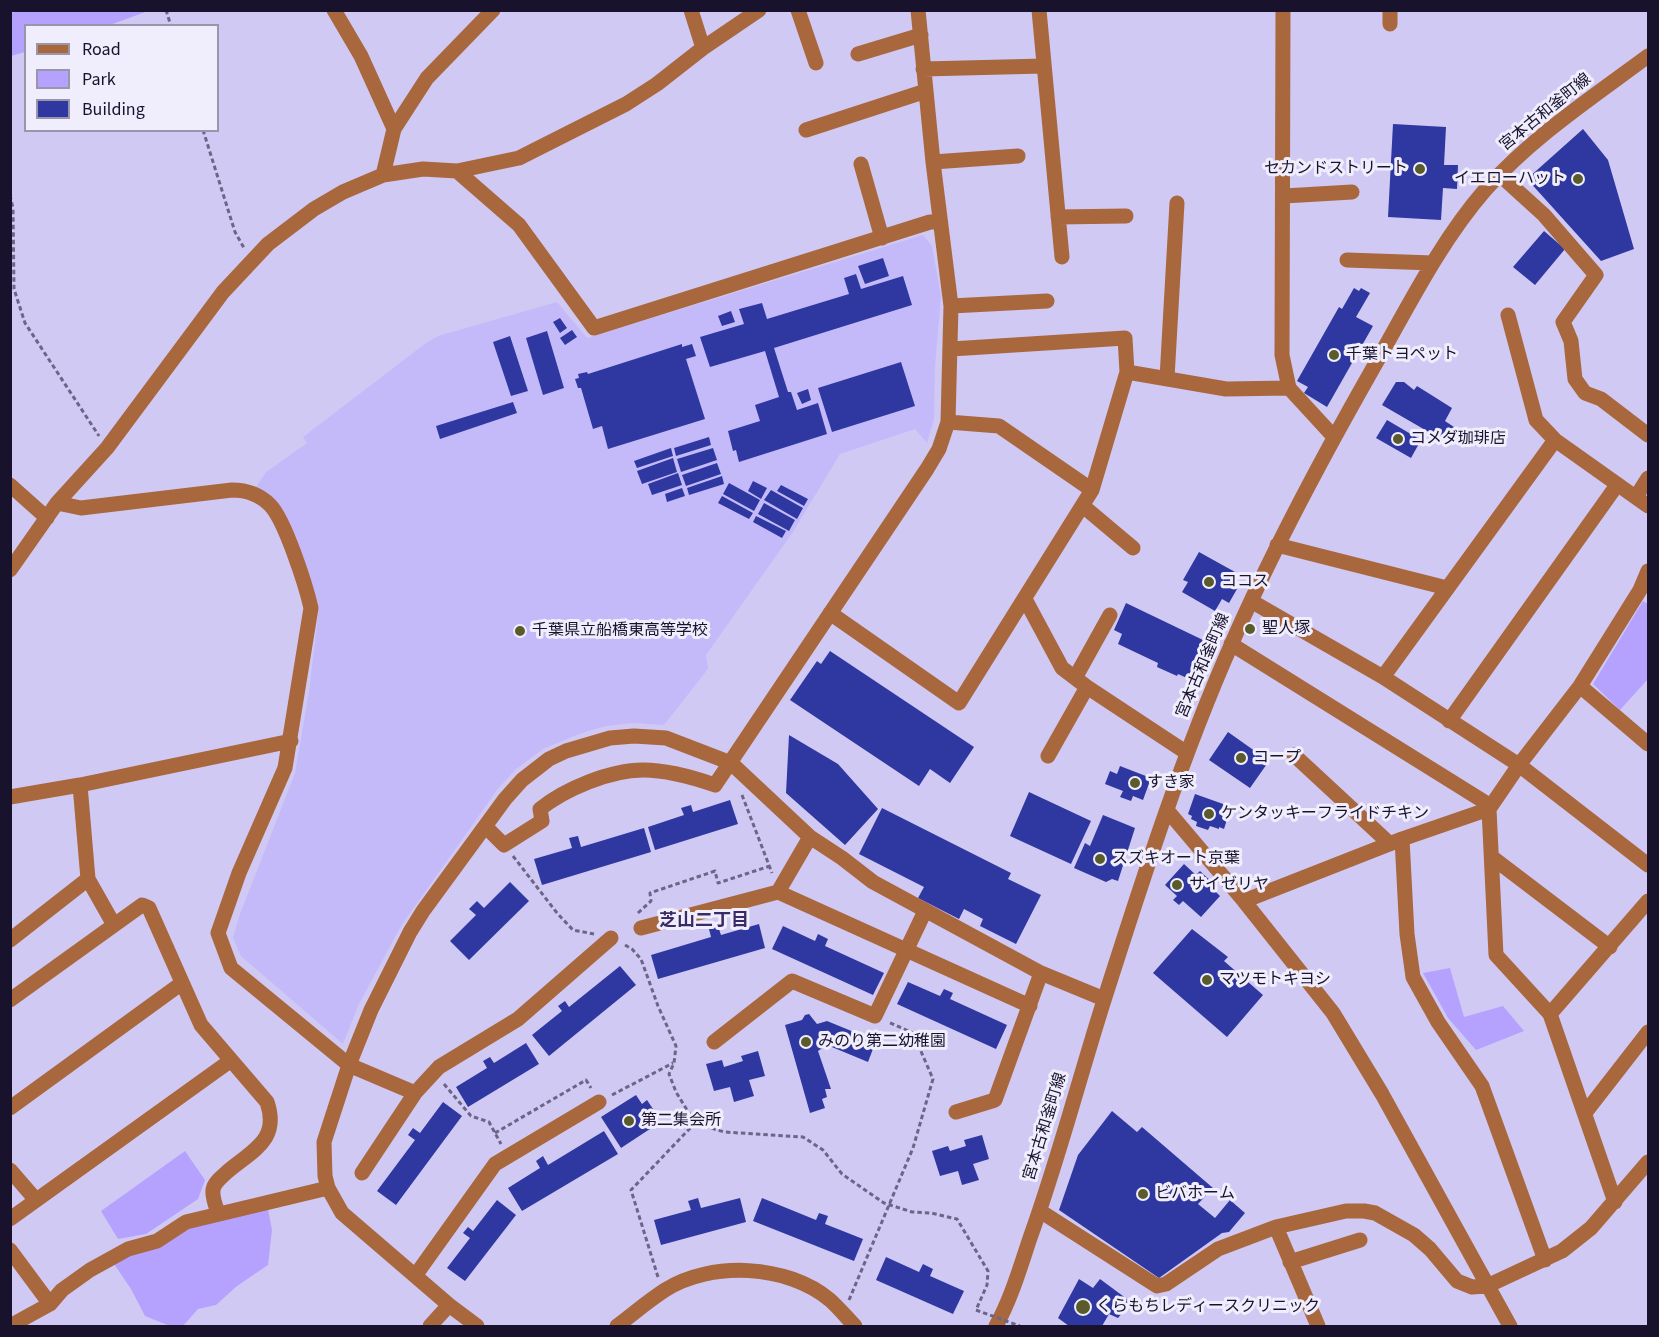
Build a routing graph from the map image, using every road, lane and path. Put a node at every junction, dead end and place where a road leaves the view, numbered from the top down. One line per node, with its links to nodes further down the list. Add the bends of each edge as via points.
1 (334, 10): 17 (street, via 361,56)
2 (493, 10): 17 (street, via 427,78)
3 (691, 10): 10 (street)
4 (759, 10): 10 (street)
5 (798, 10): 13 (street)
6 (918, 10): 9 (street)
7 (1039, 10): 14 (street)
8 (1283, 10): 28 (street)
9 (921, 35): 11 (street); 15 (street)
10 (703, 48): 23 (street, via 634,99 568,134 519,158)
11 (858, 54)
12 (1648, 56): 25 (street, 宮本古和釜町線, via 1558,123)
13 (816, 63)
14 (1044, 66): 15 (street); 31 (street)
15 (923, 69): 16 (street)
16 (926, 91): 18 (street); 21 (street)
17 (394, 129): 24 (street)
18 (806, 130)
19 (204, 132): 35 (path, via 235,232)
20 (1018, 156): 21 (street)
21 (933, 162): 32 (street)
22 (861, 164): 33 (street)
23 (457, 171): 24 (street, via 423,169); 33 (street, via 519,225 594,328)
24 (383, 175): 35 (street, via 314,209)
25 (1500, 176): 37 (street, 宮本古和釜町線, via 1460,222); 46 (street, via 1544,215 1596,275 1563,322 1571,340 1575,379 1585,393 1601,399)
26 (1352, 192): 28 (street)
27 (10, 195): 49 (path, via 14,289 25,323)
28 (1284, 196): 44 (street, via 1282,355)
29 (1177, 203): 43 (street)
30 (1126, 216): 31 (street)
31 (1058, 217): 34 (street)
32 (940, 222): 33 (street); 39 (street)
33 (882, 238)
34 (1062, 257)
35 (251, 260): 49 (street)
36 (1347, 260): 37 (street)
37 (1433, 263): 47 (street, 宮本古和釜町線)
38 (1047, 301): 39 (street)
39 (951, 306): 41 (street)
40 (1508, 315): 48 (street, via 1536,420)
41 (951, 349): 42 (street, via 1125,338); 45 (street)
42 (1127, 372): 43 (street); 53 (street)
43 (1167, 378): 44 (street, via 1226,389)
44 (1289, 388): 47 (street)
45 (948, 422): 53 (street, via 999,426); 66 (street, via 927,469)
46 (1648, 435)
47 (1334, 437): 58 (street, 宮本古和釜町線)
48 (1555, 440): 52 (street); 62 (street)
49 (107, 448): 55 (street)
50 (1648, 478): 54 (street)
51 (10, 485): 57 (street)
52 (1617, 485): 54 (street); 72 (street)
53 (1092, 490): 56 (street)
54 (1642, 502)
55 (57, 503): 57 (street); 73 (street, via 81,508 248,490 269,504 301,574 311,608)
56 (1083, 506): 59 (street); 64 (street)
57 (47, 518): 60 (street)
58 (1277, 545): 62 (street); 65 (street, 宮本古和釜町線)
59 (1133, 548)
60 (10, 570)
61 (1648, 571): 63 (street)
62 (1447, 588): 69 (street)
63 (1644, 592): 71 (street)
64 (1025, 599): 66 (street, via 958,703); 70 (street, via 1062,668)
65 (1251, 601): 68 (street, 宮本古和釜町線); 69 (street)
66 (830, 613): 78 (street)
67 (1110, 615): 70 (street)
68 (1231, 644): 75 (street, 宮本古和釜町線); 83 (street)
69 (1383, 677): 72 (street)
70 (1081, 683): 75 (street); 77 (street)
71 (1580, 686): 74 (street); 79 (street)
72 (1449, 720): 79 (street)
73 (291, 741): 80 (street); 113 (street, via 285,768 239,873 218,933 231,968)
74 (1648, 744)
75 (1187, 753): 84 (street, 宮本古和釜町線)
76 (1294, 755): 87 (street)
77 (1048, 756)
78 (731, 764): 85 (street, via 666,738 609,738 549,759 522,780); 86 (street); 88 (street, via 715,785 686,775 641,770 592,781 554,797 540,809 542,821)
79 (1519, 765): 83 (street); 90 (street)
80 (80, 785): 82 (street); 92 (street)
81 (739, 788): 91 (path)
82 (10, 797)
83 (1490, 807): 87 (street); 89 (street)
84 (1167, 810): 94 (street); 105 (street, 宮本古和釜町線)
85 (486, 827): 88 (street); 113 (street, via 410,932)
86 (810, 837): 93 (street); 96 (street, via 873,882)
87 (1396, 841): 94 (street); 135 (street, via 1413,977 1482,1086)
88 (504, 845): 99 (path, via 573,930)
89 (1493, 858): 101 (street); 108 (street, via 1496,955)
90 (1648, 865)
91 (770, 866): 93 (path); 97 (path, via 718,882 715,871 650,893 651,901)
92 (88, 879): 98 (street); 100 (street)
93 (778, 892): 97 (street); 102 (street)
94 (1244, 901): 139 (street, via 1333,1013)
95 (1648, 901): 101 (street)
96 (925, 911): 102 (street); 103 (street)
97 (638, 922)
98 (114, 925): 104 (street, via 142,905 149,908); 106 (street)
99 (611, 938): 114 (street, via 518,1019); 120 (path, via 632,949 641,959 676,1046 669,1074)
100 (10, 939)
101 (1610, 946): 108 (street)
102 (906, 950): 107 (street); 109 (street)
103 (1041, 973): 105 (street); 107 (street)
104 (182, 983): 112 (street, via 201,1025); 117 (street)
105 (1104, 999): 129 (street, 宮本古和釜町線)
106 (10, 1000)
107 (1030, 1006): 118 (street, via 995,1100)
108 (1550, 1014): 119 (street)
109 (875, 1016): 111 (street, via 792,981); 128 (path, via 913,1033 933,1079 913,1148)
110 (1648, 1032): 119 (street)
111 (714, 1042)
112 (230, 1060): 126 (street); 130 (street, via 267,1102 271,1127 265,1140 218,1179 213,1191)
113 (349, 1065): 115 (street); 125 (street, via 324,1142)
114 (434, 1073): 115 (street); 121 (path, via 471,1116 489,1122)
115 (415, 1093): 124 (street)
116 (599, 1102): 121 (street)
117 (10, 1108)
118 (956, 1112)
119 (1585, 1113): 127 (street)
120 (695, 1123): 128 (path, via 724,1132 803,1137 823,1150 842,1174); 138 (path, via 631,1190)
121 (507, 1156): 137 (street, via 495,1164)
122 (1648, 1162): 127 (street)
123 (10, 1170): 126 (street)
124 (362, 1173)
125 (328, 1188): 130 (street); 137 (street, via 342,1213)
126 (36, 1200): 131 (street)
127 (1615, 1202): 135 (street, via 1591,1228)
128 (888, 1204): 140 (path); 150 (path, bridge, via 957,1219 988,1271 987,1286 976,1310)
129 (1040, 1211): 132 (street, via 1157,1286 1166,1284 1218,1248); 149 (street, 宮本古和釜町線)
130 (218, 1213): 141 (street, via 186,1222 157,1241 128,1249 62,1290)
131 (10, 1219)
132 (1276, 1227): 136 (street); 139 (street, via 1346,1211 1375,1213 1414,1235 1457,1281 1472,1287)
133 (1360, 1240): 136 (street)
134 (10, 1250): 141 (street)
135 (1545, 1260): 139 (street)
136 (1290, 1262): 151 (street)
137 (415, 1276): 142 (street)
138 (659, 1282)
139 (1487, 1286): 152 (street)
140 (848, 1302)
141 (50, 1304): 144 (street)
142 (449, 1305): 145 (street); 146 (street)
143 (636, 1321): 147 (street); 148 (street, via 666,1290 690,1278 752,1270 784,1277 814,1290)
144 (10, 1326)
145 (430, 1326)
146 (477, 1326)
147 (617, 1326)
148 (855, 1326)
149 (996, 1326)
150 (1020, 1326)
151 (1318, 1326)
152 (1510, 1326)

